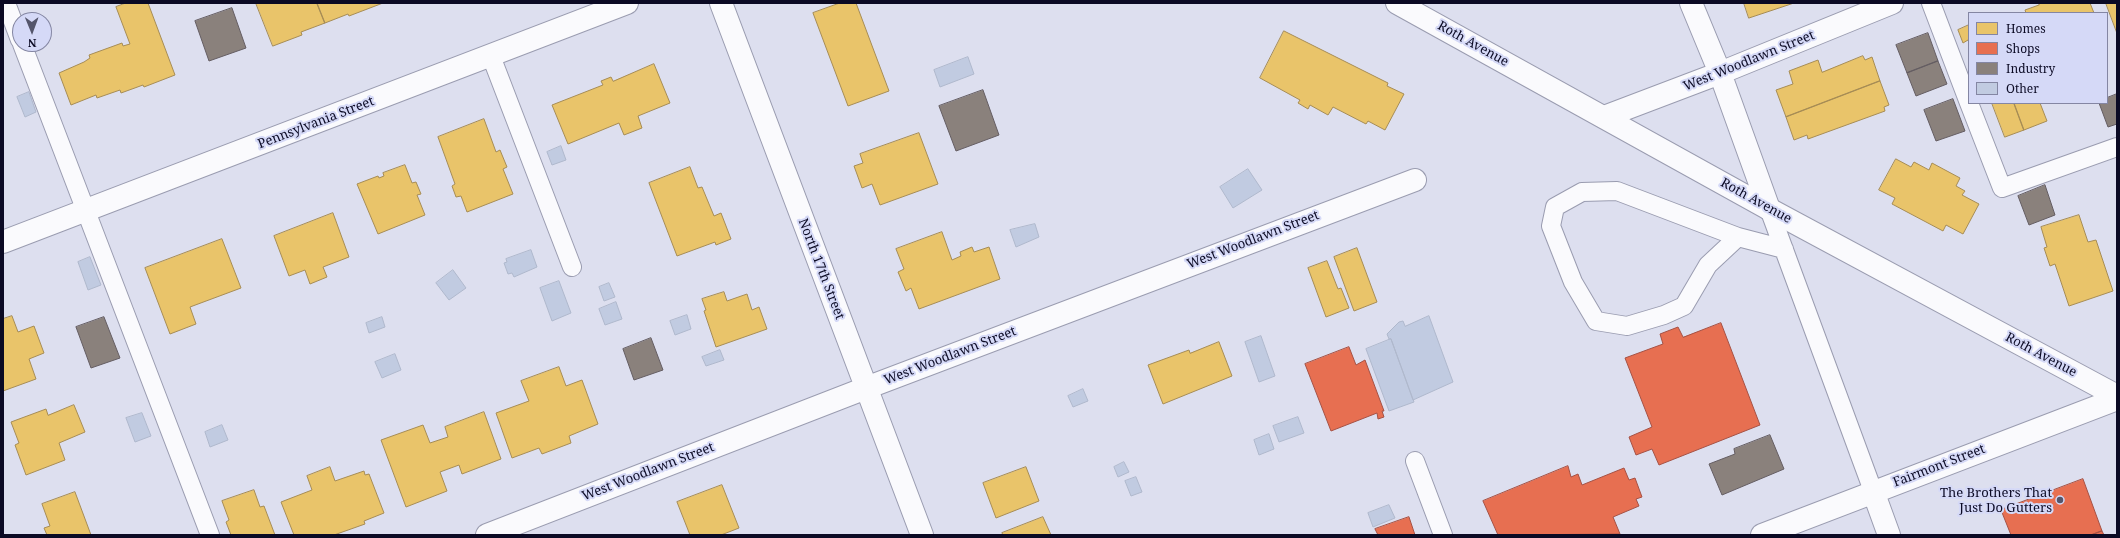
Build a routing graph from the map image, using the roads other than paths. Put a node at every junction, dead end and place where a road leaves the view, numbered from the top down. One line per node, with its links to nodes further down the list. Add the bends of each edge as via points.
1 (6, 3): 8 (lane)
2 (627, 3): 10 (street, Pennsylvania Street)
3 (721, 3): 23 (street, North 17th Street)
4 (1397, 3): 14 (street, Roth Avenue)
5 (1691, 3): 11 (street)
6 (1892, 3): 11 (street, West Woodlawn Street)
7 (1931, 3): 12 (lane)
8 (12, 19)
9 (25, 52): 18 (lane)
10 (491, 56): 18 (street, Pennsylvania Street); 22 (lane)
11 (1720, 73): 14 (street, West Woodlawn Street); 17 (street)
12 (1968, 100)
13 (1969, 104): 15 (lane, via 2002,188)
14 (1604, 117): 17 (street, Roth Avenue)
15 (2117, 147)
16 (1415, 180): 23 (street, West Woodlawn Street)
17 (1769, 209): 21 (lane); 24 (street, Roth Avenue)
18 (86, 211): 20 (street, Pennsylvania Street); 28 (lane)
19 (1738, 237): 19 (lane, via 1617,191 1582,192 1556,207 1551,226 1573,282 1596,321 1627,326 1684,306 1708,265); 21 (lane)
20 (3, 242)
21 (1784, 249): 27 (lane)
22 (572, 267)
23 (866, 388): 29 (street, West Woodlawn Street); 30 (street, North 17th Street)
24 (2117, 396)
25 (2117, 399): 27 (street, Fairmont Street)
26 (1415, 461): 31 (lane)
27 (1873, 492): 32 (street, Fairmont Street); 33 (street)
28 (210, 535)
29 (487, 535)
30 (922, 535)
31 (1443, 535)
32 (1762, 535)
33 (1889, 535)

